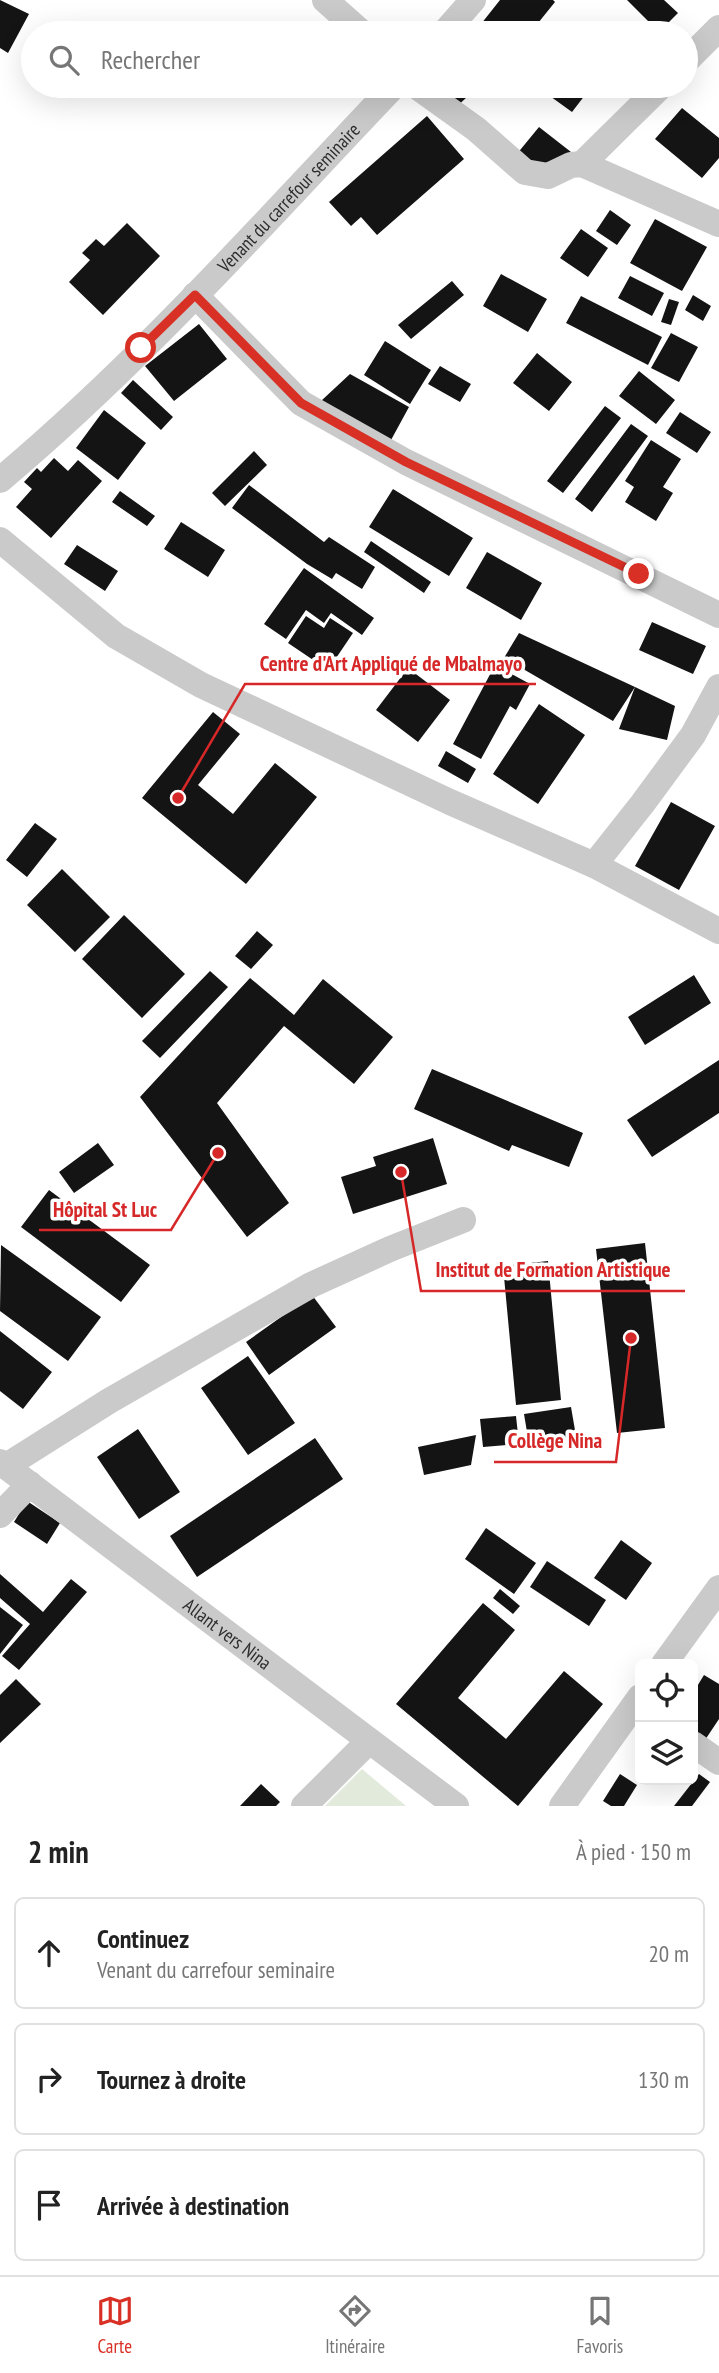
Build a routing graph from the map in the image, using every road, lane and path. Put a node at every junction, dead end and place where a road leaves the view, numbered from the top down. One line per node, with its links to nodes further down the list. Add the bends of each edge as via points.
1 (325, 0): 3 (street)
2 (472, 0): 4 (street)
3 (349, 21)
4 (454, 21)
5 (719, 28): 6 (street)
6 (698, 49)
7 (383, 98): 12 (street, Venant du carrefour seminaire)
8 (433, 98): 10 (street, via 525,172 548,176)
9 (649, 98): 10 (street)
10 (582, 164): 11 (street)
11 (719, 224)
12 (195, 295): 13 (street, Venant du carrefour seminaire, via 51,438); 15 (street, via 301,403 406,462)
13 (0, 480)
14 (0, 540): 17 (street, via 116,636 201,685)
15 (719, 615)
16 (719, 687): 17 (street, via 693,735)
17 (594, 864): 18 (street)
18 (719, 931)
19 (463, 1220): 20 (street, via 311,1285)
20 (3, 1464): 21 (street, Allant vers Nina)
21 (30, 1484): 22 (street); 26 (street, Allant vers Nina)
22 (0, 1515)
23 (719, 1588): 24 (street)
24 (668, 1659)
25 (635, 1708): 31 (street)
26 (369, 1741): 29 (street); 30 (street, Allant vers Nina)
27 (698, 1747): 28 (street)
28 (719, 1762)
29 (304, 1806)
30 (456, 1806)
31 (562, 1806)

